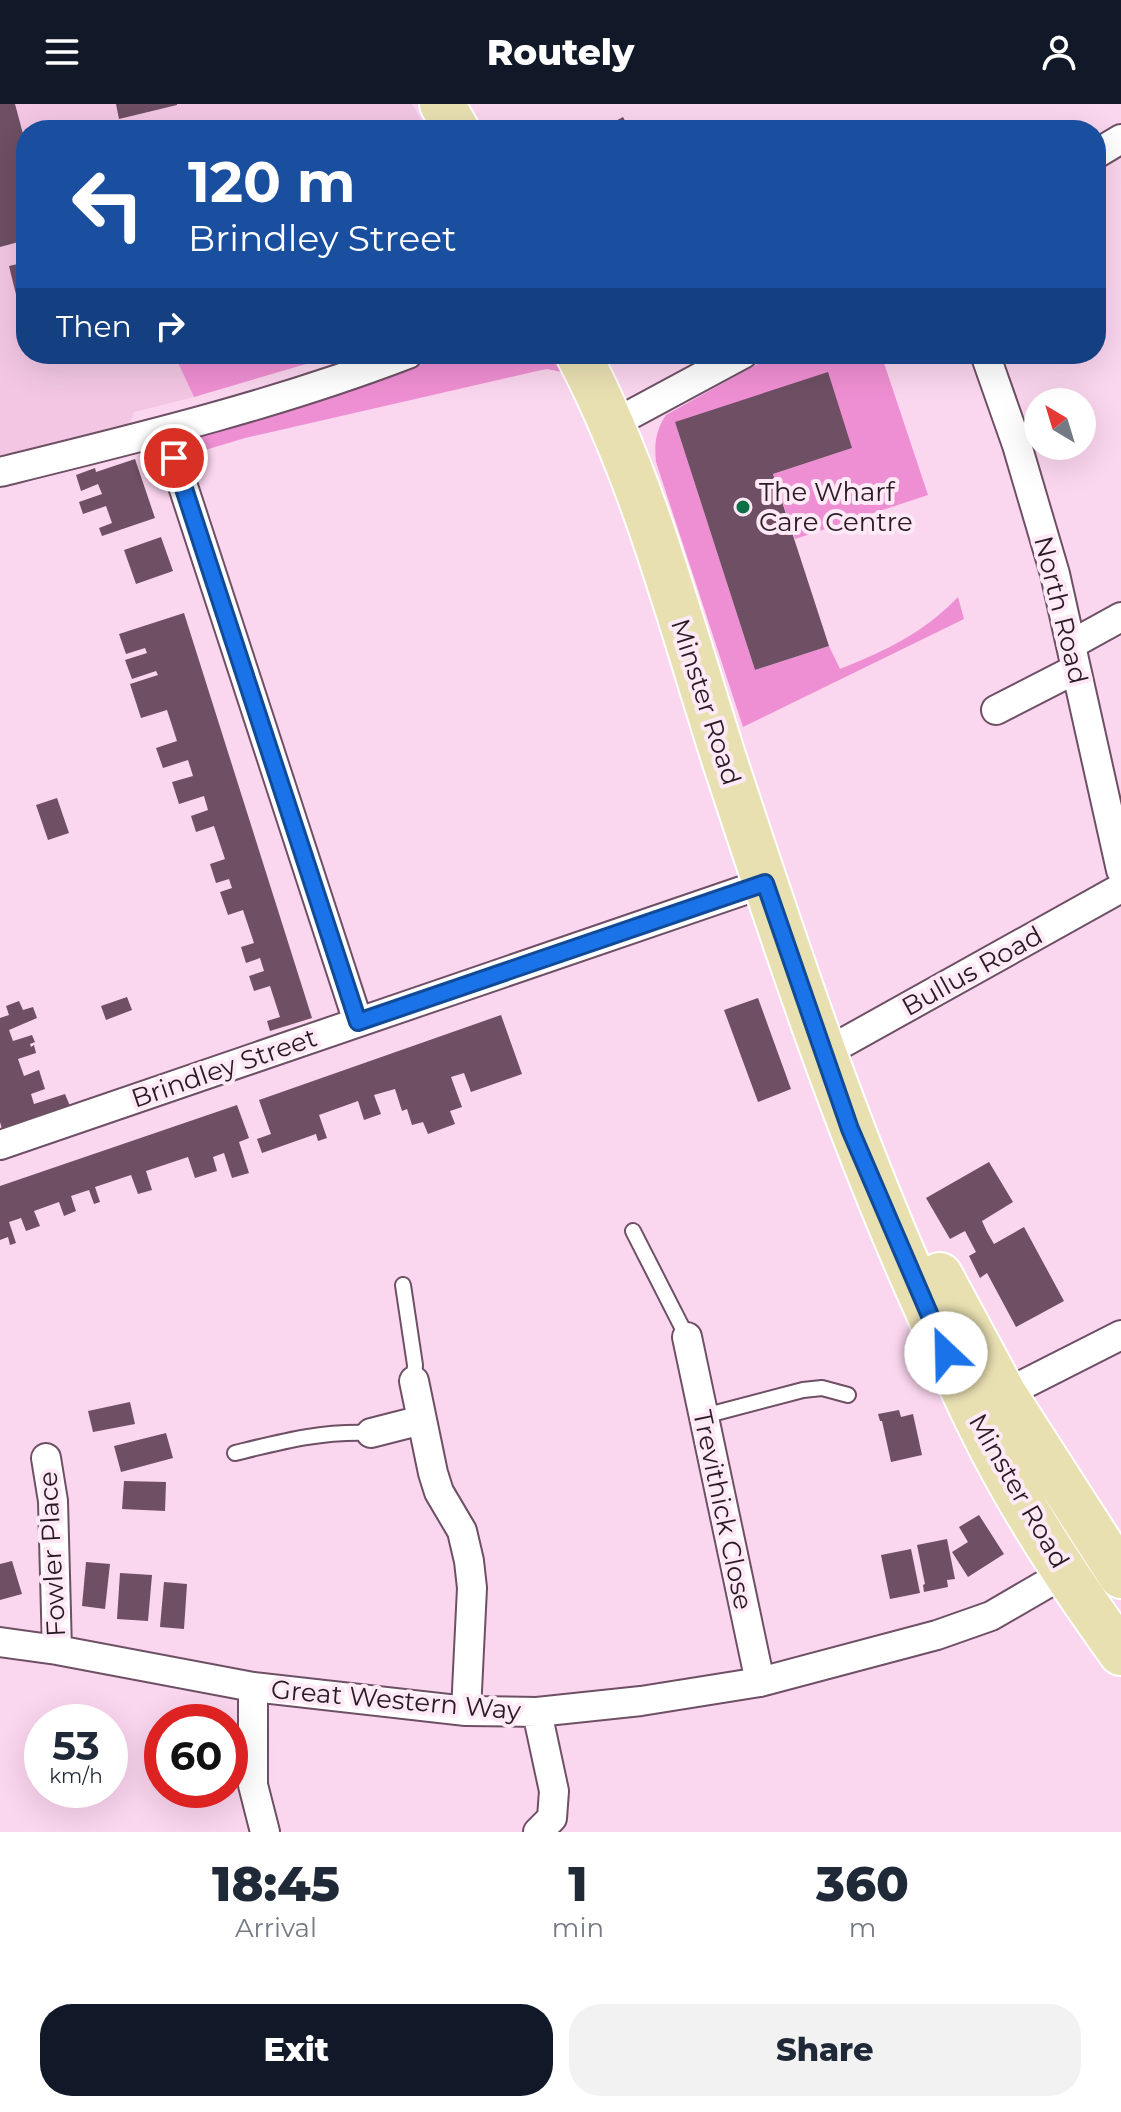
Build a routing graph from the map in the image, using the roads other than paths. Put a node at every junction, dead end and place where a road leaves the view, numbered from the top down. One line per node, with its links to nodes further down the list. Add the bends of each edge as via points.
1 (380, 364): 6 (street)
2 (583, 364): 5 (main road, Minster Road)
3 (724, 364): 5 (street)
4 (989, 364): 9 (street, North Road, via 1055,574)
5 (613, 424): 12 (main road, Minster Road)
6 (165, 431): 7 (street); 14 (street)
7 (0, 472)
8 (1121, 617): 9 (street)
9 (1074, 656): 10 (street); 11 (street, North Road)
10 (996, 710)
11 (1121, 870)
12 (765, 883): 14 (street, Brindley Street); 15 (main road, Minster Road)
13 (1121, 888): 15 (street, Bullus Road)
14 (358, 1022): 16 (street, Brindley Street)
15 (823, 1054): 23 (main road, Minster Road, via 882,1207)
16 (0, 1145)
17 (633, 1231): 20 (lane)
18 (403, 1285): 21 (lane)
19 (1121, 1335): 23 (street)
20 (687, 1337): 24 (street, Trevithick Close)
21 (414, 1381): 25 (street)
22 (848, 1395): 24 (lane, via 822,1388 803,1390)
23 (988, 1402): 29 (main road, Minster Road); 30 (main road, Minster Road, via 1011,1484)
24 (704, 1416): 34 (street, Trevithick Close)
25 (422, 1420): 26 (street); 36 (street, via 439,1492 462,1531 469,1561)
26 (371, 1433): 27 (lane, via 314,1434)
27 (235, 1453)
28 (46, 1458): 32 (street, Fowler Place, via 53,1501)
29 (1112, 1562): 30 (street, Great Western Way)
30 (1066, 1573): 33 (main road, Minster Road); 34 (street, Great Western Way, via 991,1616)
31 (0, 1642): 32 (street, Great Western Way)
32 (57, 1650): 35 (street, Great Western Way)
33 (1121, 1653)
34 (760, 1682): 37 (street, Great Western Way)
35 (253, 1687): 36 (street, Great Western Way); 38 (street, via 253,1785)
36 (466, 1711): 37 (street, Great Western Way)
37 (537, 1712): 39 (street, via 554,1791 552,1818)
38 (265, 1832)
39 (538, 1832)

